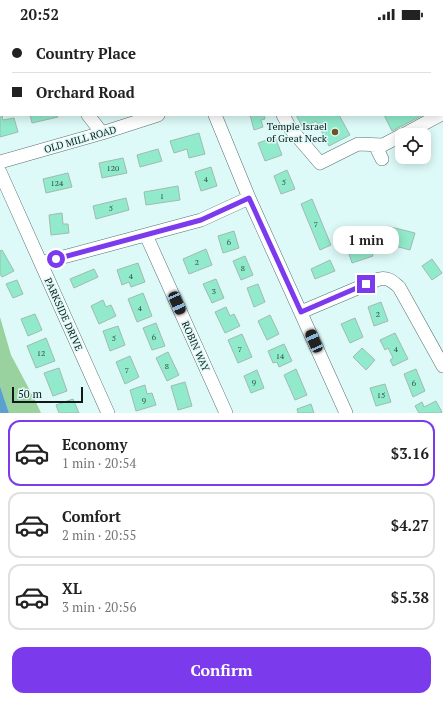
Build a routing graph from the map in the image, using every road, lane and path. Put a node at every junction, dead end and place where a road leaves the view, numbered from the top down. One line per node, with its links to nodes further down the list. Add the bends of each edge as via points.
1 (89, 116): 7 (street)
2 (155, 116): 7 (street, OLD MILL ROAD)
3 (215, 116): 13 (street)
4 (284, 116): 9 (street, via 290,128 320,163 358,144)
5 (438, 116): 6 (street)
6 (415, 128)
7 (102, 133): 11 (street, OLD MILL ROAD)
8 (395, 139): 9 (street, via 383,145)
9 (375, 145): 10 (street)
10 (382, 159)
11 (0, 162)
12 (0, 172): 15 (street, PARKSIDE DRIVE)
13 (249, 198): 14 (street, via 201,220); 16 (street)
14 (146, 235): 15 (street); 19 (street, ROBIN WAY)
15 (41, 263): 18 (street, PARKSIDE DRIVE)
16 (301, 312): 17 (street, via 386,278 399,287); 20 (street)
17 (443, 366)
18 (108, 413)
19 (226, 413)
20 (346, 413)

